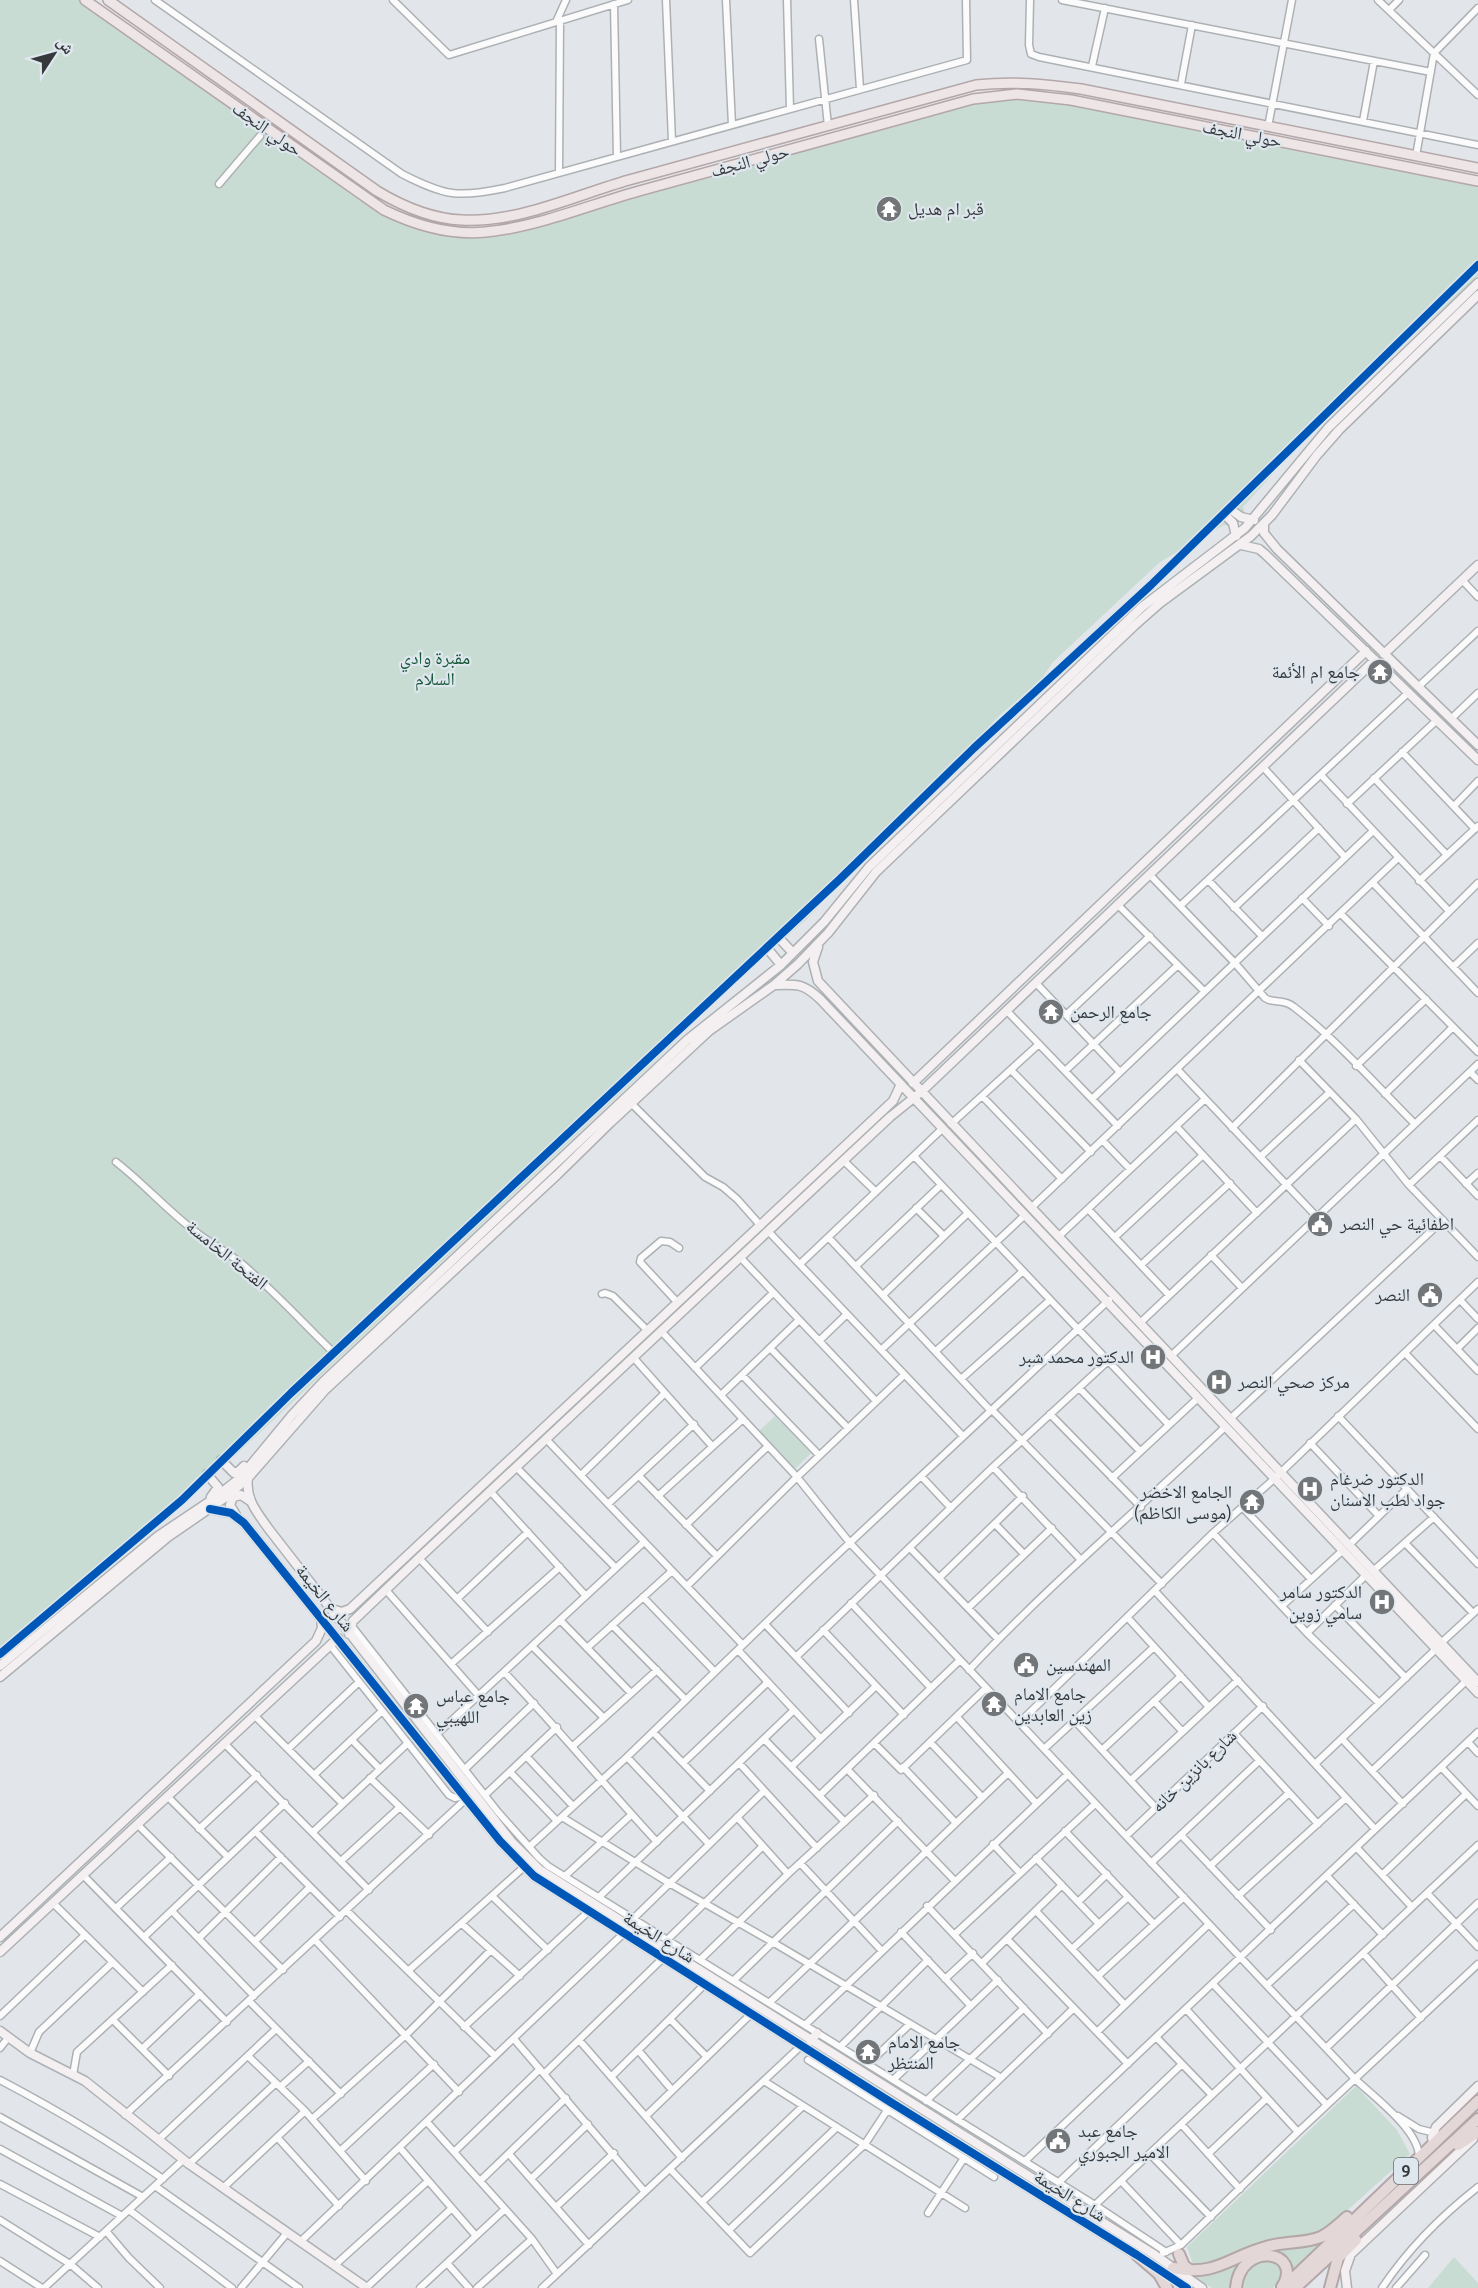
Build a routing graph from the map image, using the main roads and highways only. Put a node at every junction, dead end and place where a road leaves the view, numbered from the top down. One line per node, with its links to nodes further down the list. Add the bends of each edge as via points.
1 (85, 0): 5 (main road, حولي النجف, via 384,210 426,227 449,231 495,231 525,225 973,99 1042,96)
2 (108, 0): 3 (main road, حولي النجف, via 377,191 419,212 461,220 529,210 976,85 1039,83)
3 (1119, 97): 4 (main road, حولي النجف); 5 (main road, via 1123,104)
4 (1138, 100): 6 (main road, via 1134,105); 7 (main road, حولي النجف)
5 (1118, 109): 6 (main road, حولي النجف)
6 (1137, 112): 8 (main road, حولي النجف)
7 (1478, 168)
8 (1478, 181)
9 (1478, 2101): 13 (highway, 9, via 1436,2137)
10 (1478, 2119): 12 (highway, 9)
11 (1478, 2133): 12 (highway)
12 (1435, 2160): 13 (highway, 9)
13 (1407, 2177): 14 (highway, 9); 15 (highway, via 1375,2193 1323,2236 1264,2247 1210,2270 1184,2272); 21 (highway, via 1387,2211 1338,2259)
14 (1336, 2243): 19 (highway, 9); 20 (highway, 9)
15 (1180, 2250)
16 (1137, 2255): 17 (highway, via 1159,2274)
17 (1167, 2288)
18 (1236, 2288): 19 (highway, via 1242,2268 1265,2254 1277,2257 1287,2268)
19 (1282, 2288)
20 (1295, 2288)
21 (1330, 2288)

